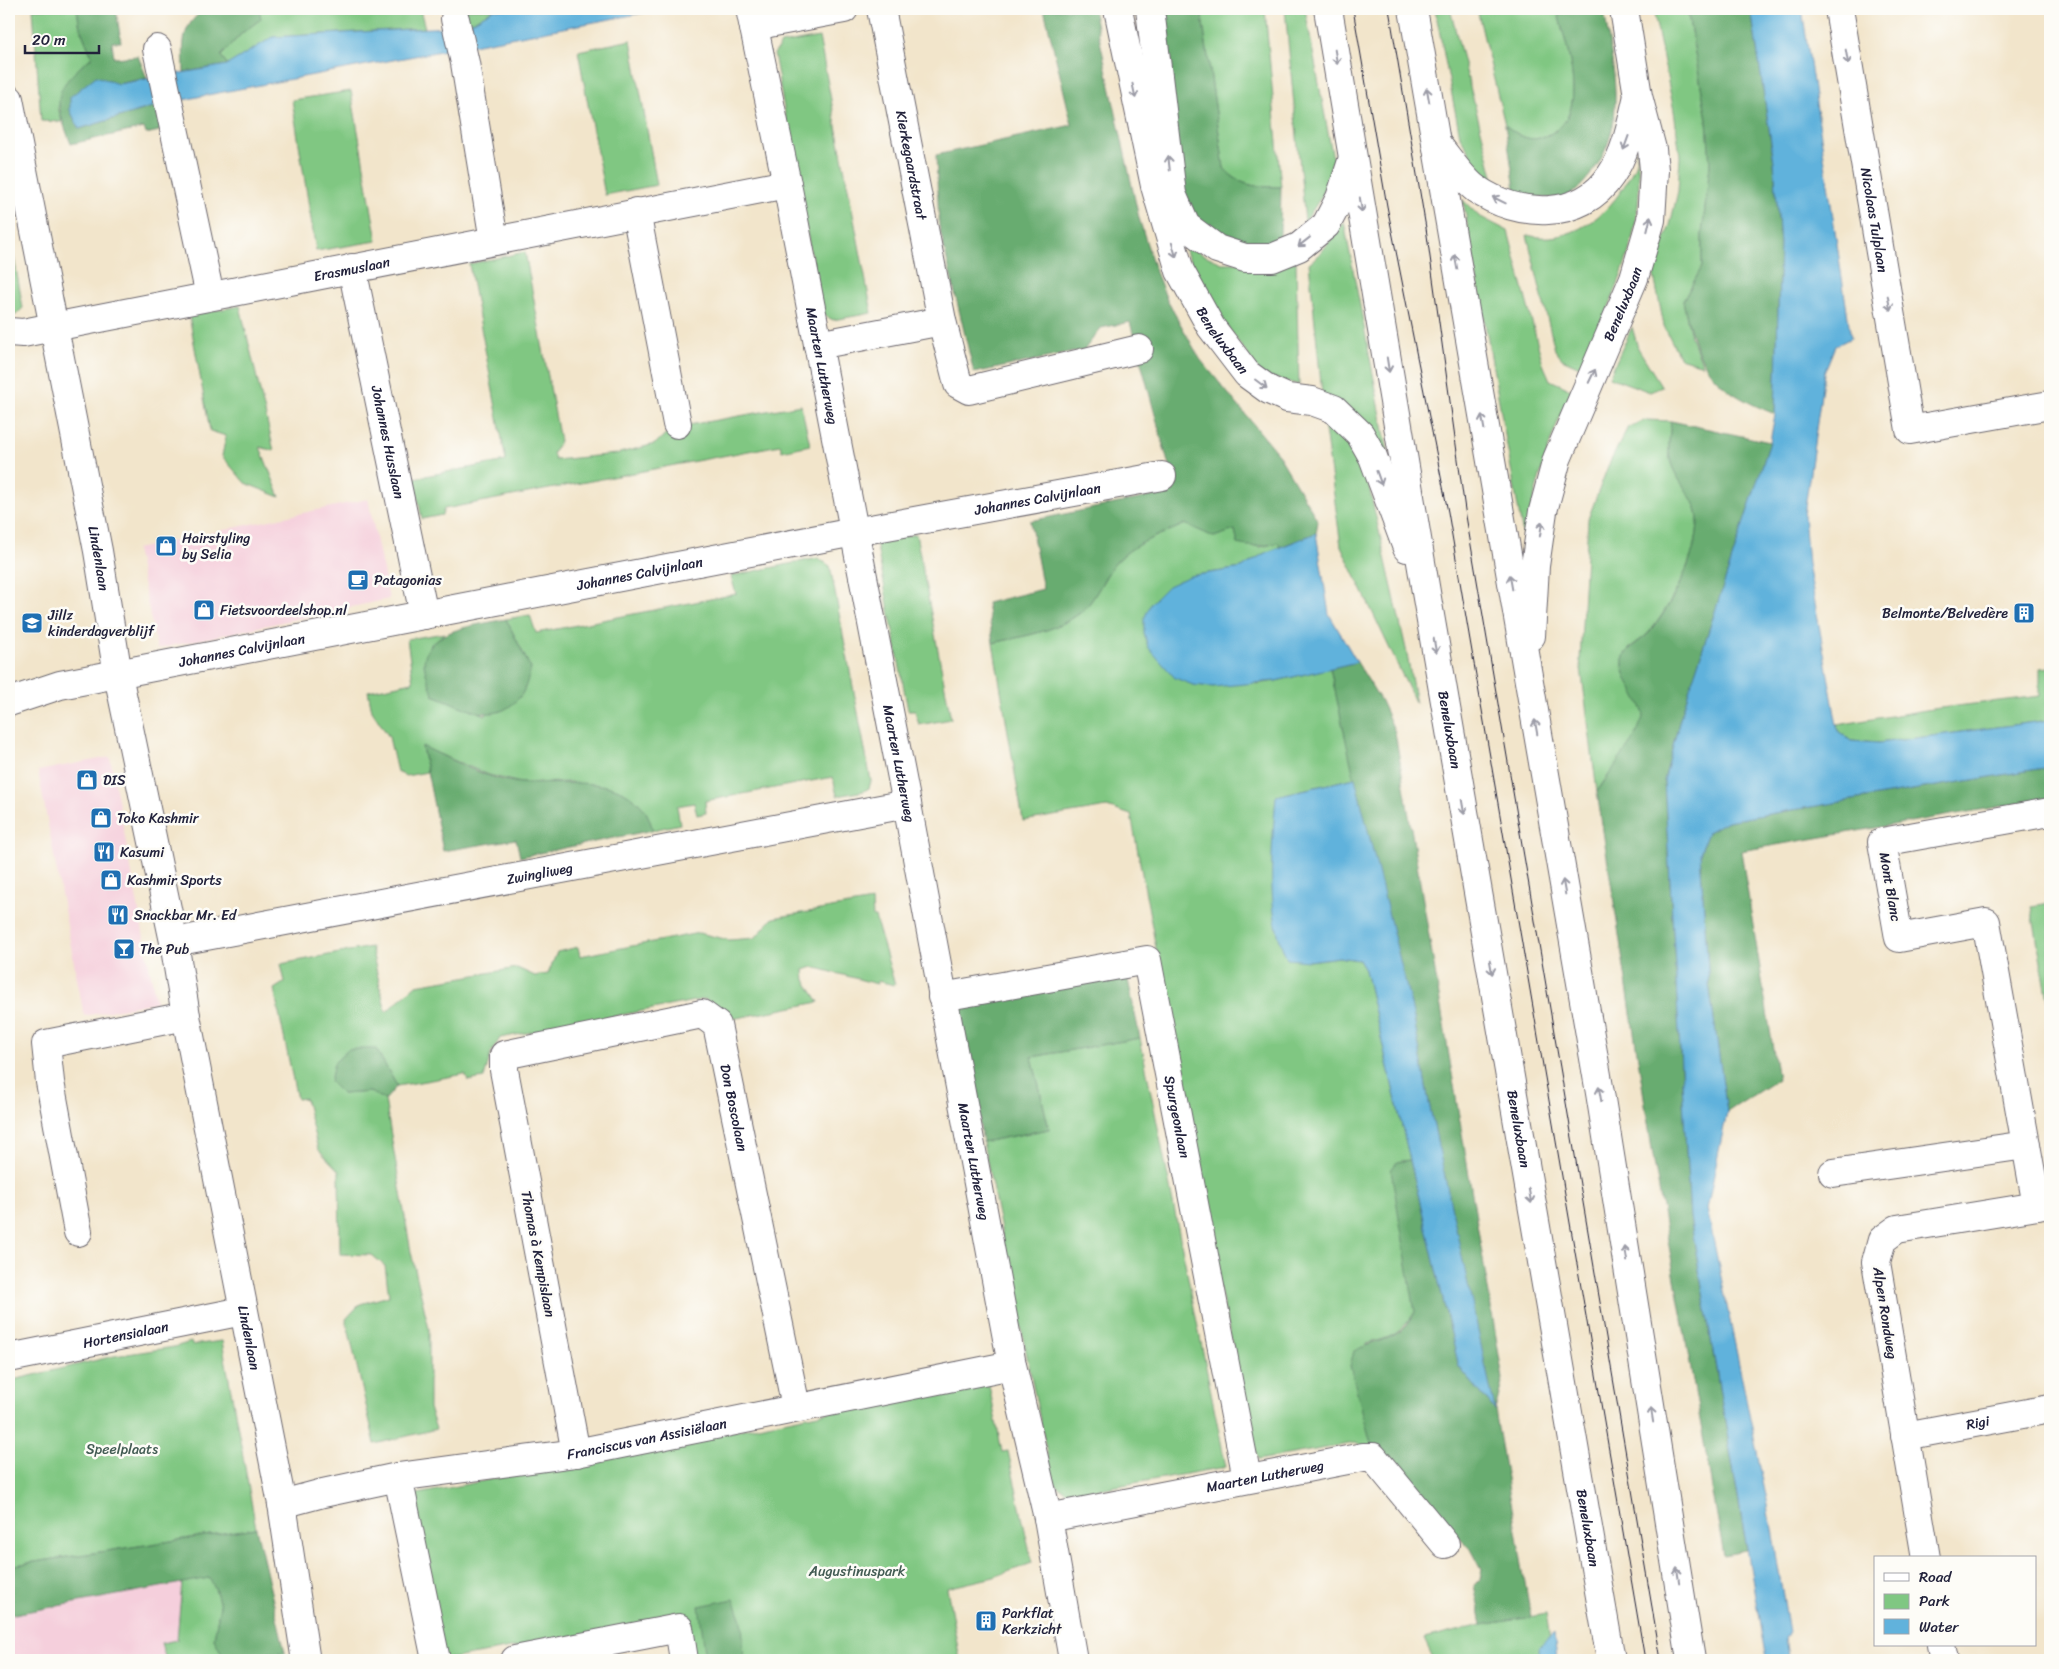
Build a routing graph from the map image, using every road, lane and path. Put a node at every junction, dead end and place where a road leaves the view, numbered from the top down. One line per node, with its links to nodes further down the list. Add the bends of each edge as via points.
1 (844, 9): 9 (street, via 769,22)
2 (881, 9): 21 (street, Kierkegaardstraat)
3 (1118, 9): 30 (street, Beneluxbaan, one-way to 30, via 1155,186 1180,270 1210,327 1247,374 1287,398 1312,401 1334,409 1360,434)
4 (1150, 9): 15 (street, one-way to 4, via 1340,198 1326,225 1299,247 1272,258 1246,258 1217,249 1186,226 1172,194)
5 (1328, 9): 15 (street, Beneluxbaan, one-way to 15)
6 (1413, 9): 14 (street, Beneluxbaan, one-way to 6)
7 (1624, 9): 12 (street, Beneluxbaan)
8 (1839, 9): 26 (street, Nicolaas Tulplaan, one-way to 26, via 1910,430)
9 (752, 18): 16 (street, Maarten Lutherweg)
10 (455, 19): 18 (street)
11 (159, 59): 20 (street)
12 (1638, 96): 14 (street, one-way to 14, via 1627,142 1611,175 1590,198 1570,208 1545,211 1515,208 1475,188); 33 (street, Beneluxbaan, one-way to 12, via 1535,566 1557,459 1634,278 1650,220 1654,170 1652,149)
13 (9, 99): 22 (street, Lindenlaan)
14 (1436, 143): 33 (street, Beneluxbaan, one-way to 14)
15 (1353, 157): 30 (street, Beneluxbaan, one-way to 30)
16 (787, 184): 17 (street, Erasmuslaan); 24 (street, Maarten Lutherweg)
17 (636, 212): 18 (street, Erasmuslaan); 27 (street)
18 (494, 241): 19 (street, Erasmuslaan)
19 (352, 268): 20 (street, Erasmuslaan); 31 (street, Johannes Husslaan)
20 (210, 296): 22 (street, Erasmuslaan)
21 (942, 321): 24 (street); 25 (street, Kierkegaardstraat, via 958,384 969,390)
22 (54, 325): 23 (street, Erasmuslaan, via 22,333); 32 (street, Lindenlaan, via 98,551)
23 (9, 332)
24 (818, 345): 29 (street, Maarten Lutherweg)
25 (1138, 349)
26 (2050, 405)
27 (676, 424)
28 (1162, 476): 29 (street, Johannes Calvijnlaan)
29 (854, 532): 31 (street, Johannes Calvijnlaan); 35 (street, Maarten Lutherweg)
30 (1427, 598): 60 (street, Beneluxbaan, one-way to 60)
31 (424, 615): 32 (street, Johannes Calvijnlaan)
32 (118, 674): 34 (street, Johannes Calvijnlaan, via 60,685); 37 (street, Lindenlaan)
33 (1528, 682): 58 (street, Beneluxbaan, one-way to 33, via 1600,1094)
34 (9, 702)
35 (908, 804): 37 (street, Zwingliweg); 38 (street, Maarten Lutherweg)
36 (2050, 812): 41 (street, Mont Blanc, via 1882,842 1899,938 1986,922)
37 (174, 942): 39 (street, Lindenlaan)
38 (942, 997): 47 (street, Maarten Lutherweg); 53 (street, Spurgeonlaan, via 1147,960)
39 (186, 1016): 44 (street, via 46,1044); 45 (street, Lindenlaan)
40 (504, 1055): 48 (street, Don Boscolaan, via 702,1014 717,1025); 51 (street, Thomas à Kempislaan)
41 (2026, 1145): 42 (street); 43 (street, Mont Blanc)
42 (1833, 1174)
43 (2044, 1205): 50 (street, Alpen Rondweg, via 1897,1229 1882,1240 1876,1262)
44 (78, 1232)
45 (243, 1311): 46 (street, Hortensialaan); 54 (street, Lindenlaan)
46 (9, 1358)
47 (1012, 1365): 48 (street, Franciscus van Assisiëlaan); 55 (street, Maarten Lutherweg)
48 (796, 1407): 51 (street, Franciscus van Assisiëlaan)
49 (2050, 1409): 50 (street, Rigi)
50 (1905, 1436): 57 (street, Alpen Rondweg)
51 (576, 1454): 52 (street, Franciscus van Assisiëlaan)
52 (398, 1477): 54 (street, Franciscus van Assisiëlaan); 62 (street)
53 (1247, 1478): 55 (street, Maarten Lutherweg); 56 (street, Maarten Lutherweg, via 1373,1457)
54 (282, 1504): 61 (street, Lindenlaan)
55 (1048, 1518): 65 (street, Maarten Lutherweg)
56 (1445, 1544)
57 (1926, 1556)
58 (1685, 1623): 66 (street, Beneluxbaan); 67 (street)
59 (1941, 1646): 68 (street)
60 (1607, 1652)
61 (304, 1660)
62 (436, 1660)
63 (515, 1660): 64 (street, via 679,1628)
64 (684, 1660)
65 (1074, 1660)
66 (1691, 1660)
67 (1699, 1660)
68 (1944, 1660)

